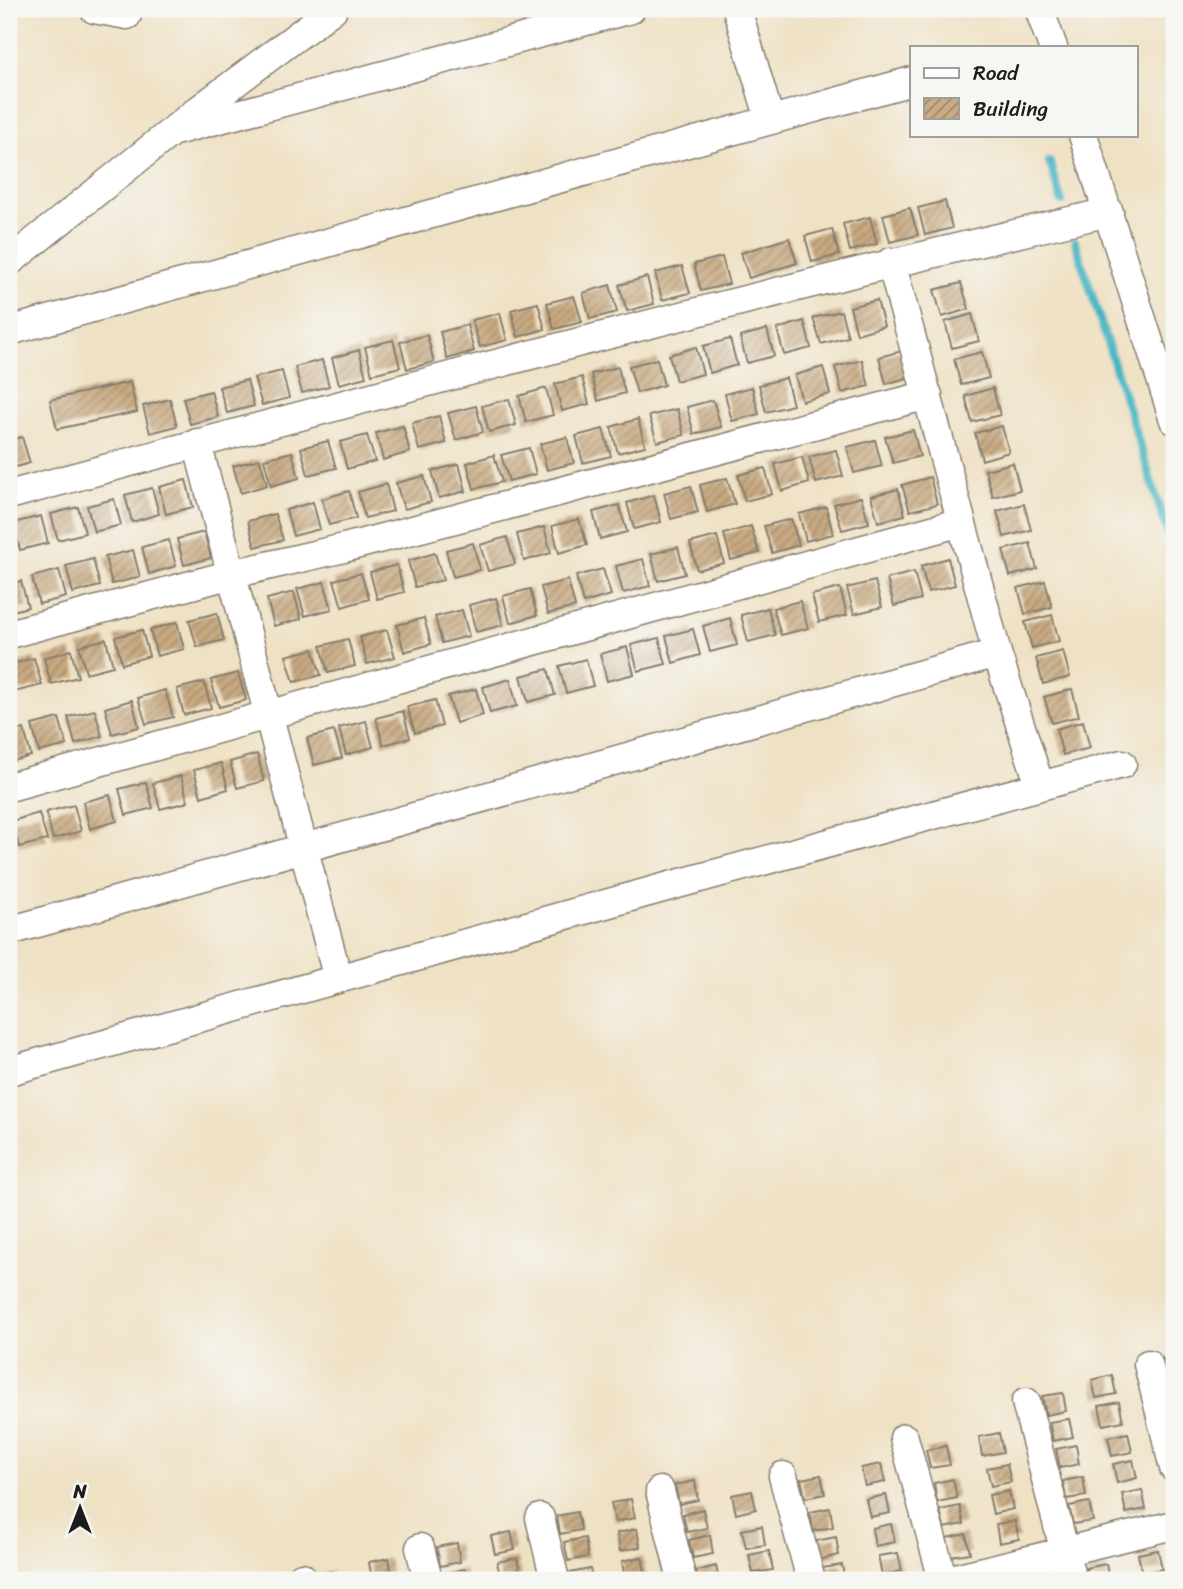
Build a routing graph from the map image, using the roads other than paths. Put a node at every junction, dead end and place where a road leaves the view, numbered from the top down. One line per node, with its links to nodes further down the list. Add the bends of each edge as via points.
1 (94, 9): 6 (street)
2 (333, 9): 10 (street)
3 (631, 9): 10 (street)
4 (737, 9): 9 (street)
5 (1040, 9): 7 (street)
6 (127, 15)
7 (1046, 46)
8 (910, 82): 9 (street)
9 (770, 120): 15 (street)
10 (171, 132): 13 (street)
11 (1083, 136): 12 (street)
12 (1109, 212): 14 (street); 17 (street)
13 (9, 262)
14 (891, 262): 16 (street); 18 (street)
15 (9, 331)
16 (928, 395): 20 (street); 21 (street)
17 (1174, 420)
18 (197, 443): 19 (street); 21 (street)
19 (9, 495)
20 (961, 522): 23 (street); 24 (street)
21 (232, 574): 22 (street); 24 (street)
22 (9, 634)
23 (997, 653): 26 (street); 28 (street)
24 (270, 713): 27 (street); 28 (street)
25 (1122, 764): 26 (street)
26 (1040, 786): 30 (street)
27 (9, 787)
28 (303, 847): 29 (street); 30 (street)
29 (9, 931)
30 (338, 979): 31 (street)
31 (9, 1071)
32 (1148, 1364): 35 (street)
33 (1026, 1402): 41 (street)
34 (904, 1438): 46 (street)
35 (1174, 1468)
36 (783, 1476): 45 (street)
37 (660, 1491): 44 (street)
38 (540, 1518): 43 (street)
39 (1174, 1525): 41 (street)
40 (420, 1548): 42 (street)
41 (1065, 1552): 46 (street); 47 (street)
42 (428, 1580)
43 (555, 1580)
44 (682, 1580)
45 (811, 1580)
46 (945, 1580)
47 (1072, 1580)

